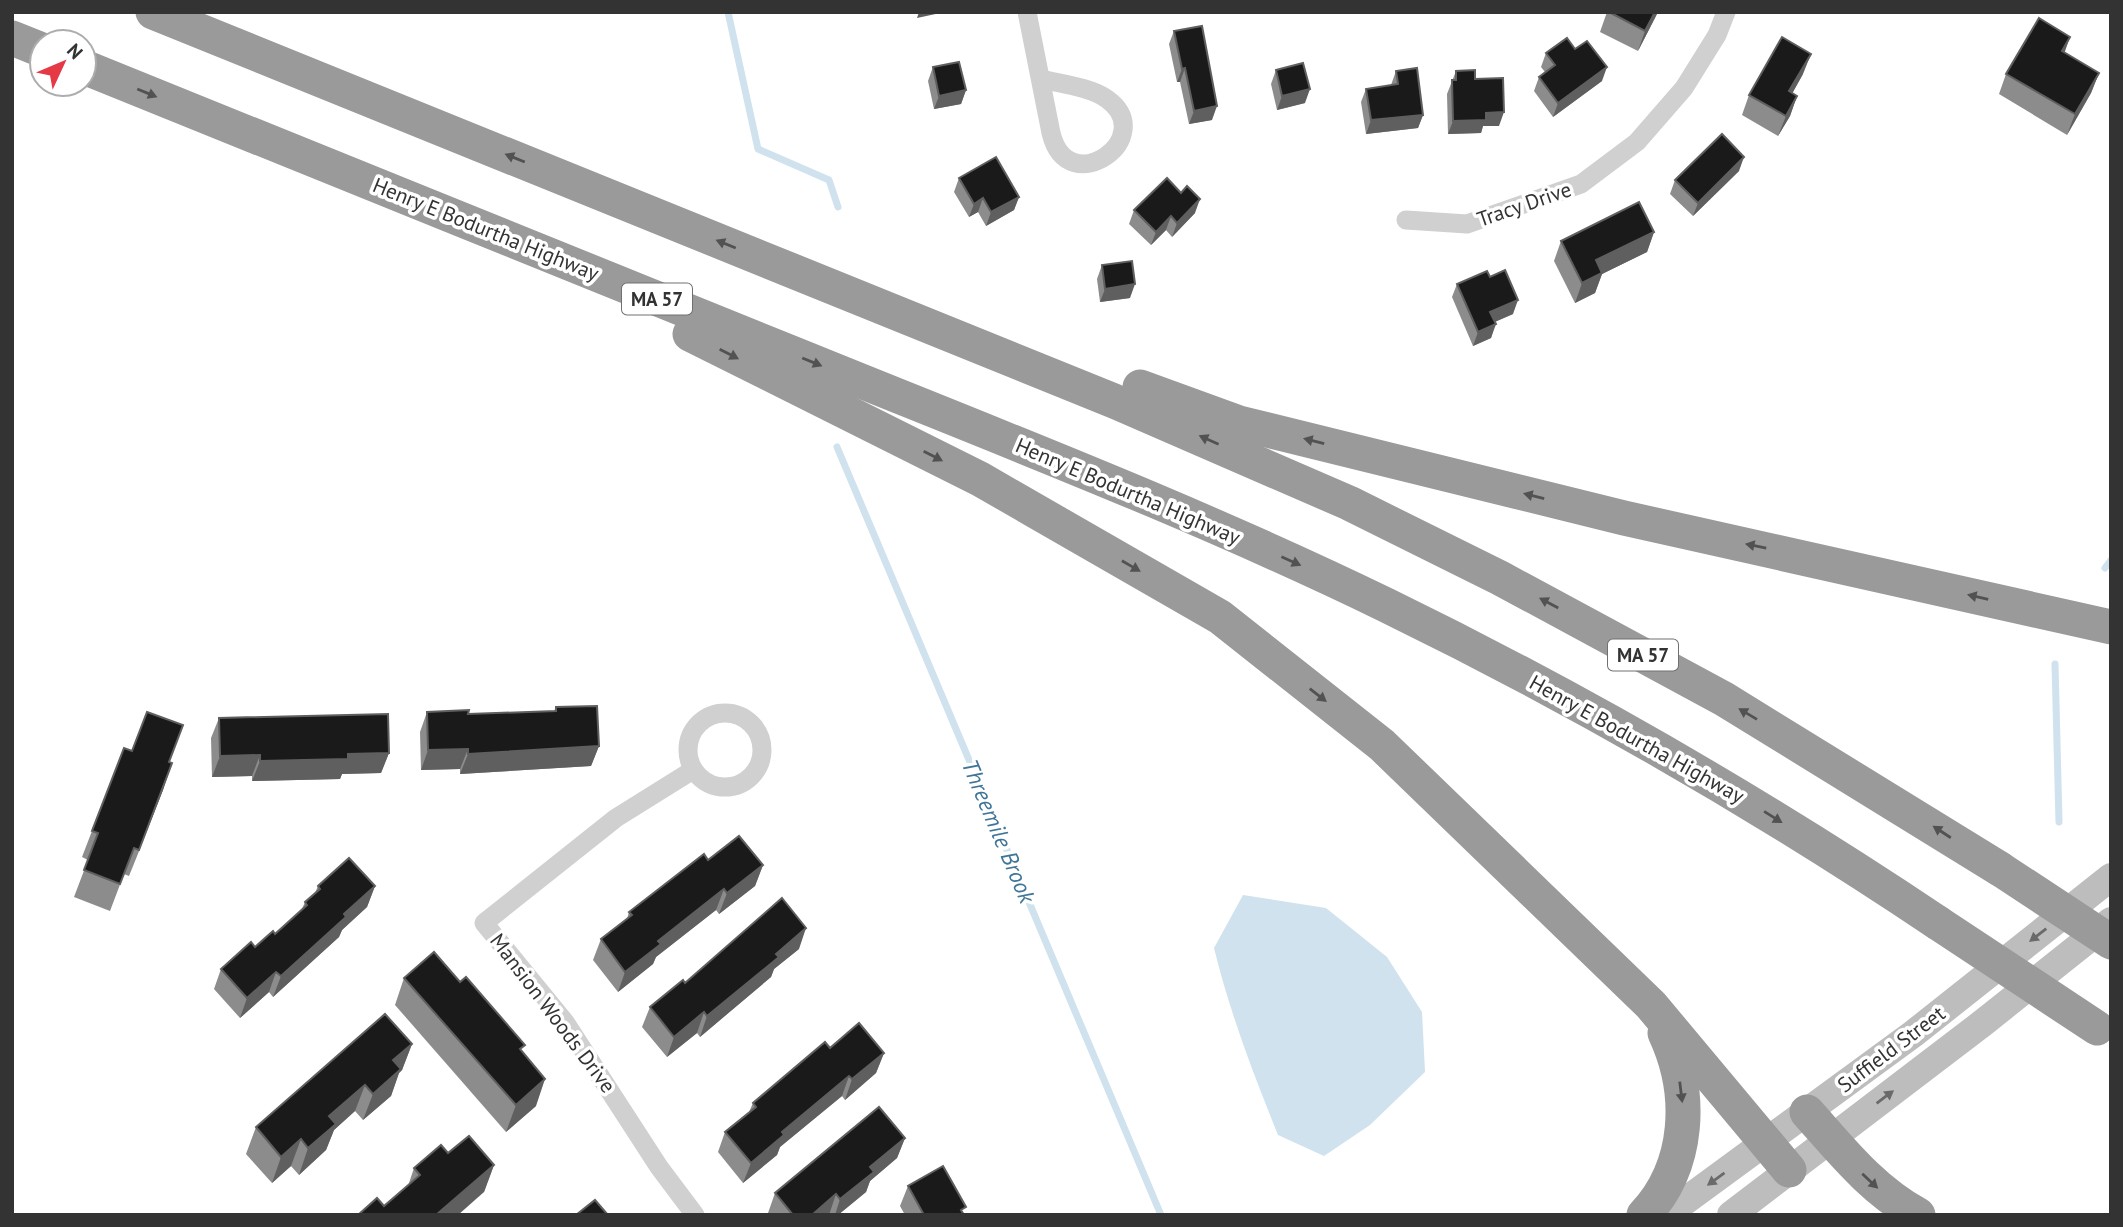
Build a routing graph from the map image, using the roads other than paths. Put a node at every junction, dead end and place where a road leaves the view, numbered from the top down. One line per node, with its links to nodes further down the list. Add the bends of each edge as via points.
1 (153, 12): 7 (highway, MA 57)
2 (185, 12): 7 (highway)
3 (1027, 12): 6 (street)
4 (1726, 12): 9 (street, Tracy Drive, via 1684,88 1637,142 1581,184 1467,224)
5 (98, 73): 8 (highway, Henry E Bodurtha Highway / MA 57, one-way to 8)
6 (1041, 79): 6 (street, via 1053,141 1061,153 1088,164 1108,156 1122,131 1112,103 1100,95)
7 (334, 85): 10 (highway, MA 57, one-way to 7)
8 (449, 214): 18 (highway, one-way to 18, via 980,479 1220,617 1382,745); 19 (highway, Henry E Bodurtha Highway / MA 57, one-way to 19, bridge, via 1151,498 1383,604 1680,761 1826,850)
9 (1406, 220)
10 (765, 259): 11 (highway, one-way to 10, via 1624,518 1239,423); 17 (highway, MA 57, one-way to 10, bridge, via 1724,699 1414,534 1194,434)
11 (2045, 612): 12 (highway); 13 (highway)
12 (2111, 627)
13 (2111, 643)
14 (693, 770): 24 (street, Mansion Woods Drive, via 600,830 484,923 565,1022)
15 (2111, 877): 20 (main road, Suffield Street, one-way to 20)
16 (2111, 921): 21 (main road, Suffield Street, one-way to 16)
17 (2111, 942)
18 (1651, 1005): 22 (highway); 25 (highway, one-way to 25, via 1674,1055 1683,1126 1672,1175)
19 (2104, 1033)
20 (1807, 1112): 21 (highway); 22 (main road, Suffield Street)
21 (1831, 1138): 23 (main road, Suffield Street); 28 (highway, one-way to 28, via 1878,1188)
22 (1765, 1142): 23 (highway); 26 (main road, Suffield Street, one-way to 26)
23 (1789, 1170): 27 (main road, Suffield Street)
24 (695, 1215)
25 (1644, 1215)
26 (1666, 1215)
27 (1731, 1215)
28 (1918, 1215)

